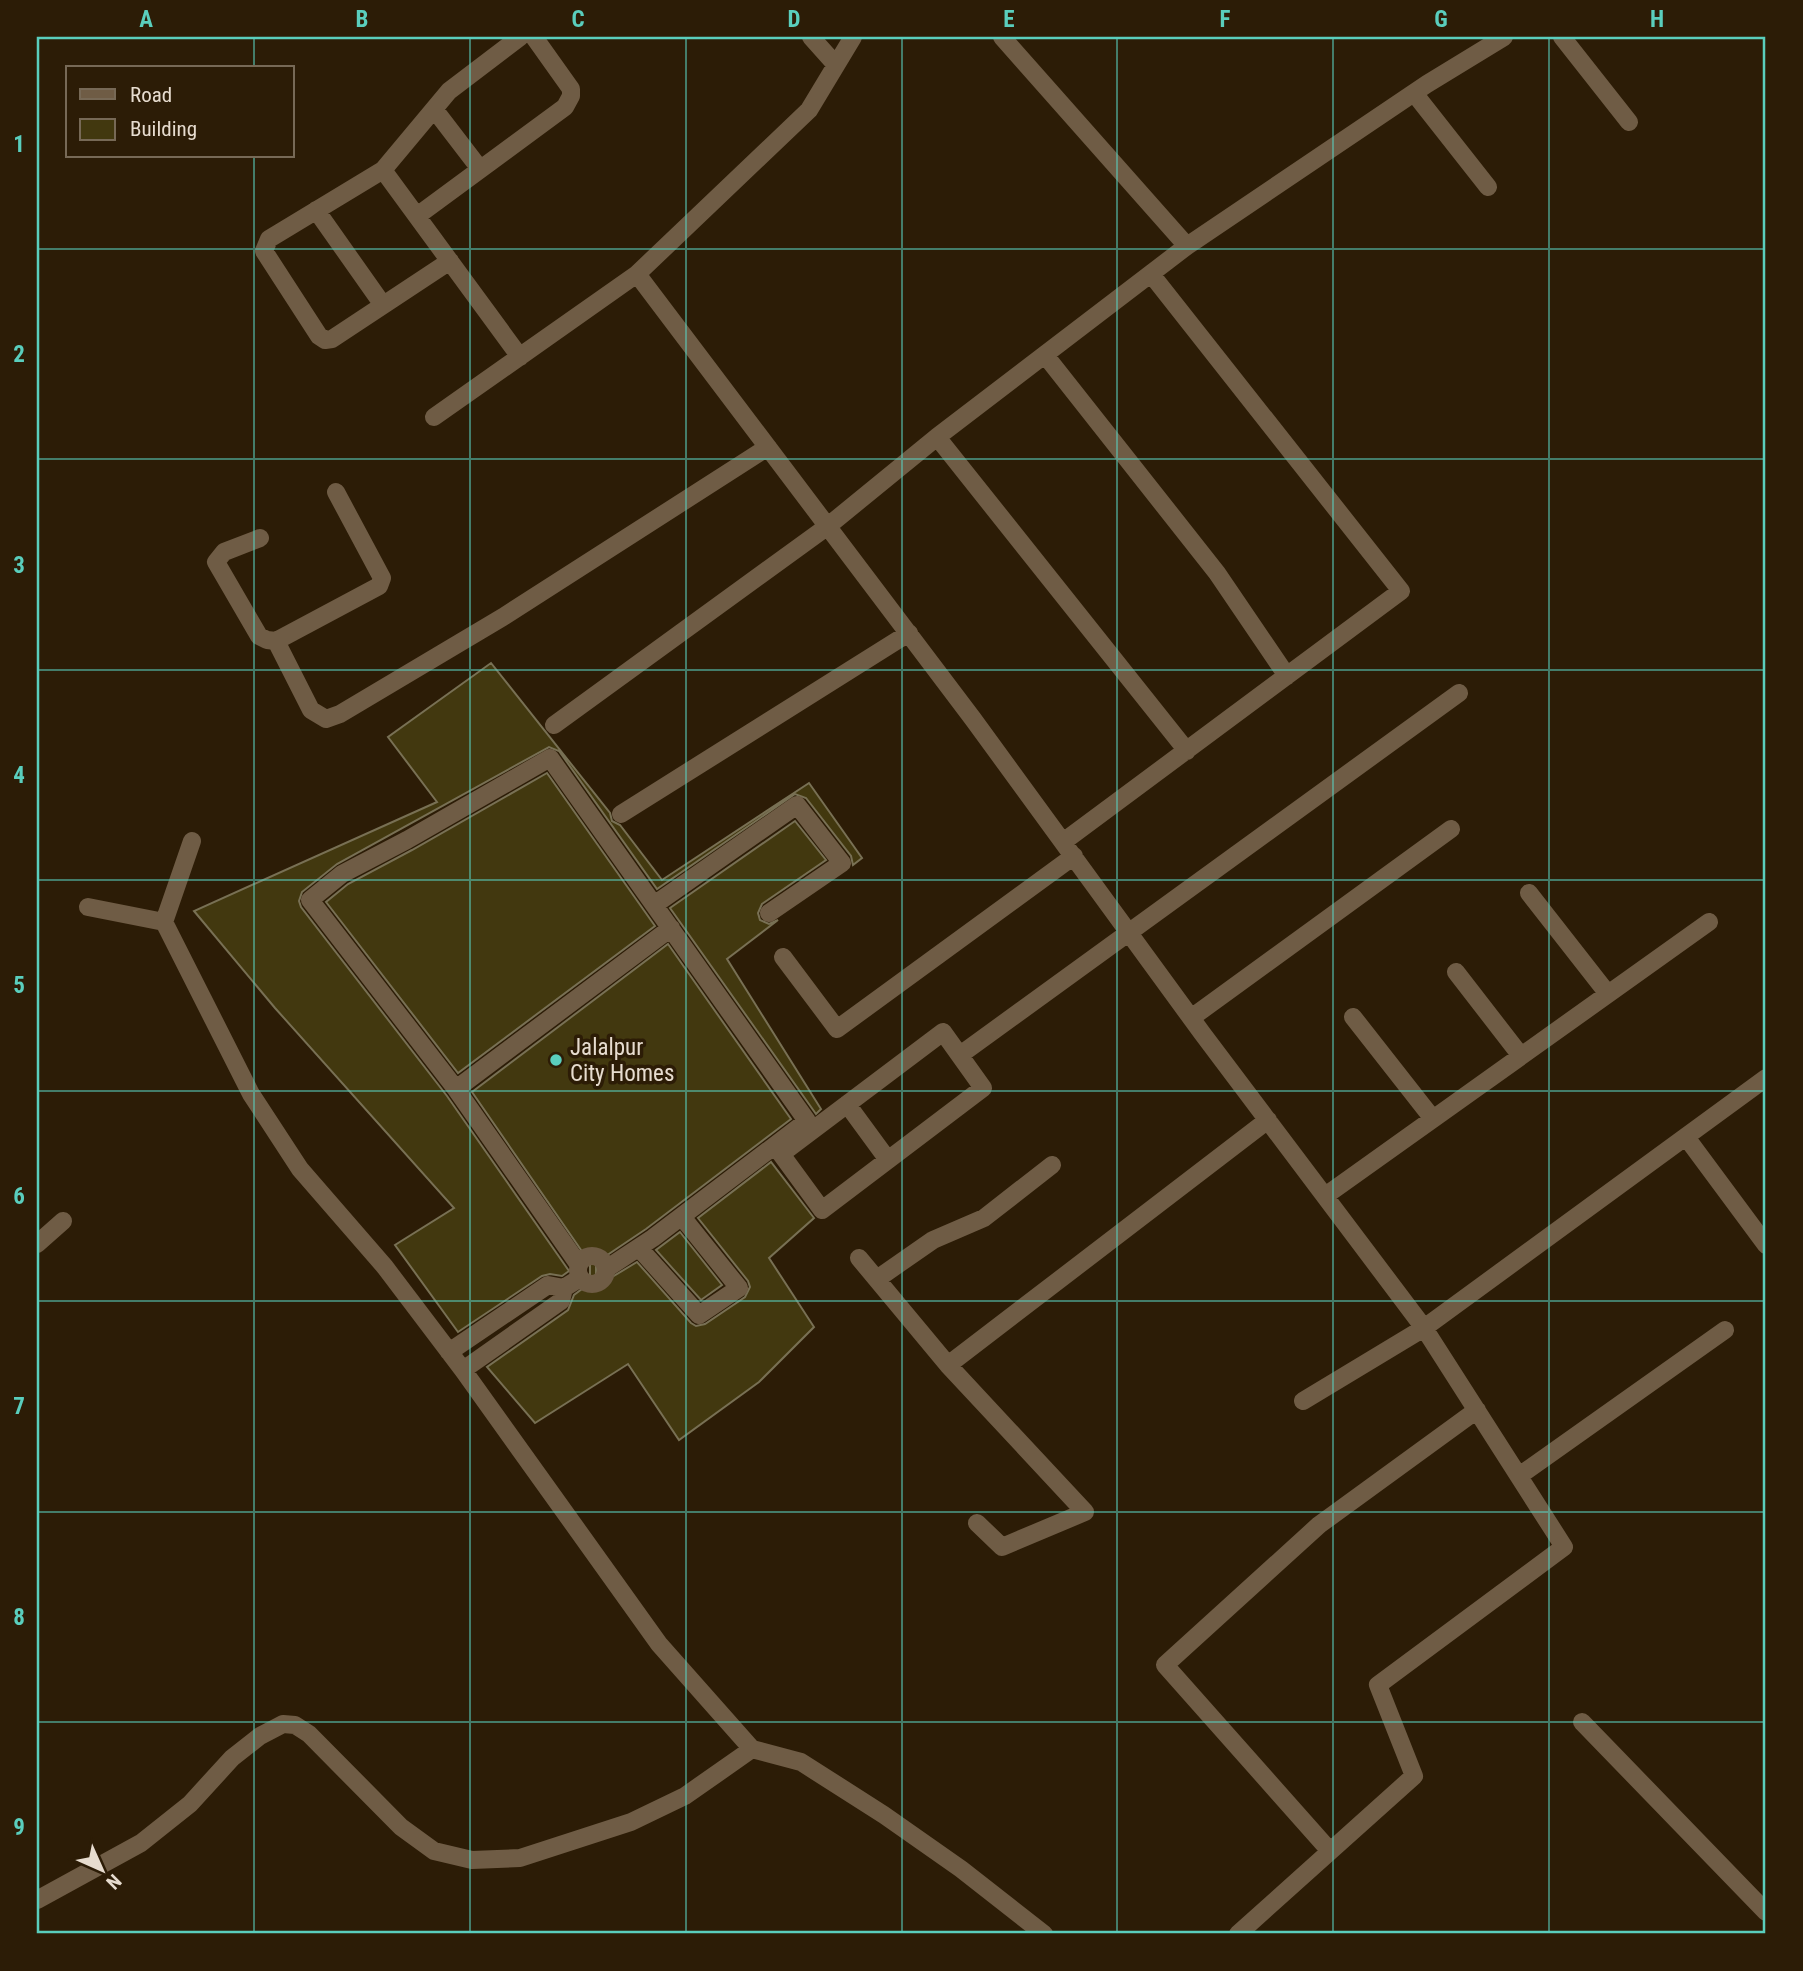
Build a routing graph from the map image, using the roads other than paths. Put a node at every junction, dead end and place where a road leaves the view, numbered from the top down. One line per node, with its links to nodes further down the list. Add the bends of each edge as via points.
1 (520, 37): 10 (street, via 449,91)
2 (534, 37): 12 (street, via 571,89 571,96 565,107)
3 (811, 37): 8 (street)
4 (853, 37): 8 (street)
5 (1002, 37): 17 (street)
6 (1504, 37): 9 (street)
7 (1562, 37): 11 (street)
8 (836, 65): 19 (street, via 809,110)
9 (1414, 93): 14 (street); 17 (street)
10 (434, 109): 12 (street); 13 (street)
11 (1629, 122)
12 (480, 169): 16 (street)
13 (383, 170): 15 (street); 16 (street)
14 (1488, 187)
15 (316, 210): 21 (street); 21 (street, via 269,239 264,251 319,336 332,339)
16 (417, 216): 18 (street)
17 (1187, 246): 20 (street)
18 (450, 261): 21 (street); 23 (street)
19 (637, 274): 23 (street); 26 (street)
20 (1151, 274): 22 (street); 32 (street, via 1401,591)
21 (383, 305)
22 (1045, 355): 25 (street); 32 (street, via 1217,573)
23 (520, 357): 24 (street)
24 (434, 417)
25 (937, 437): 28 (street); 35 (street)
26 (768, 447): 28 (street); 31 (street, via 503,617 340,714 326,719 311,710)
27 (337, 492): 31 (street, via 382,578 379,586)
28 (828, 526): 30 (street); 34 (street)
29 (260, 538): 31 (street, via 224,552 216,562 259,636)
30 (909, 633): 36 (street); 39 (street)
31 (276, 640)
32 (1287, 676): 35 (street)
33 (1459, 693): 47 (street)
34 (554, 725)
35 (1187, 751): 39 (street)
36 (621, 814)
37 (1451, 829): 52 (street)
38 (192, 841): 44 (street)
39 (1069, 849): 47 (street); 48 (street, via 837,1029)
40 (1529, 893): 50 (street)
41 (654, 905): 43 (street, via 796,805 842,863); 46 (street); 56 (street, via 550,758 342,873 310,900)
42 (88, 908): 44 (street)
43 (769, 913)
44 (164, 922): 75 (street, via 251,1094 300,1169)
45 (1709, 922): 50 (street)
46 (671, 928): 56 (street); 64 (street, via 807,1121)
47 (1129, 933): 52 (street); 53 (street)
48 (783, 957)
49 (1456, 972): 54 (street)
50 (1608, 994): 54 (street)
51 (1353, 1017): 58 (street)
52 (1191, 1018): 59 (street)
53 (960, 1055): 57 (street, via 943,1032); 61 (street, via 983,1088)
54 (1521, 1056): 58 (street)
55 (1766, 1078): 60 (street)
56 (456, 1089): 70 (street)
57 (847, 1104): 61 (street); 61 (street, via 781,1154 797,1176 822,1210)
58 (1433, 1119): 63 (street)
59 (1268, 1120): 63 (street); 76 (street)
60 (1686, 1137): 67 (street); 73 (street)
61 (888, 1160)
62 (1052, 1165): 71 (street, via 984,1218 933,1240)
63 (1325, 1196): 73 (street)
64 (682, 1217): 68 (street); 68 (street, via 739,1288 699,1315)
65 (63, 1221): 66 (street)
66 (37, 1244)
67 (1766, 1245)
68 (639, 1248): 70 (street, via 606,1269 603,1260 586,1258)
69 (859, 1258): 71 (street)
70 (580, 1271): 72 (street)
71 (877, 1279): 76 (street)
72 (564, 1288): 75 (street, via 548,1285); 77 (street, via 561,1301)
73 (1424, 1328): 78 (street); 79 (street)
74 (1725, 1330): 80 (street)
75 (449, 1352): 77 (street)
76 (948, 1365): 81 (street, via 1085,1512 1002,1547)
77 (463, 1370): 83 (street, via 659,1644)
78 (1303, 1401)
79 (1477, 1410): 80 (street); 84 (street, via 1319,1525 1165,1665)
80 (1519, 1476): 84 (street, via 1564,1547 1378,1685 1414,1776)
81 (977, 1524)
82 (1581, 1722): 86 (street)
83 (752, 1749): 85 (street, via 685,1796 631,1822 520,1858 472,1860 434,1851 401,1827 309,1734 283,1724 232,1758 190,1804 141,1843); 87 (street, via 801,1762 874,1808)
84 (1330, 1851): 88 (street)
85 (37, 1900)
86 (1766, 1912)
87 (1044, 1934)
88 (1238, 1934)

